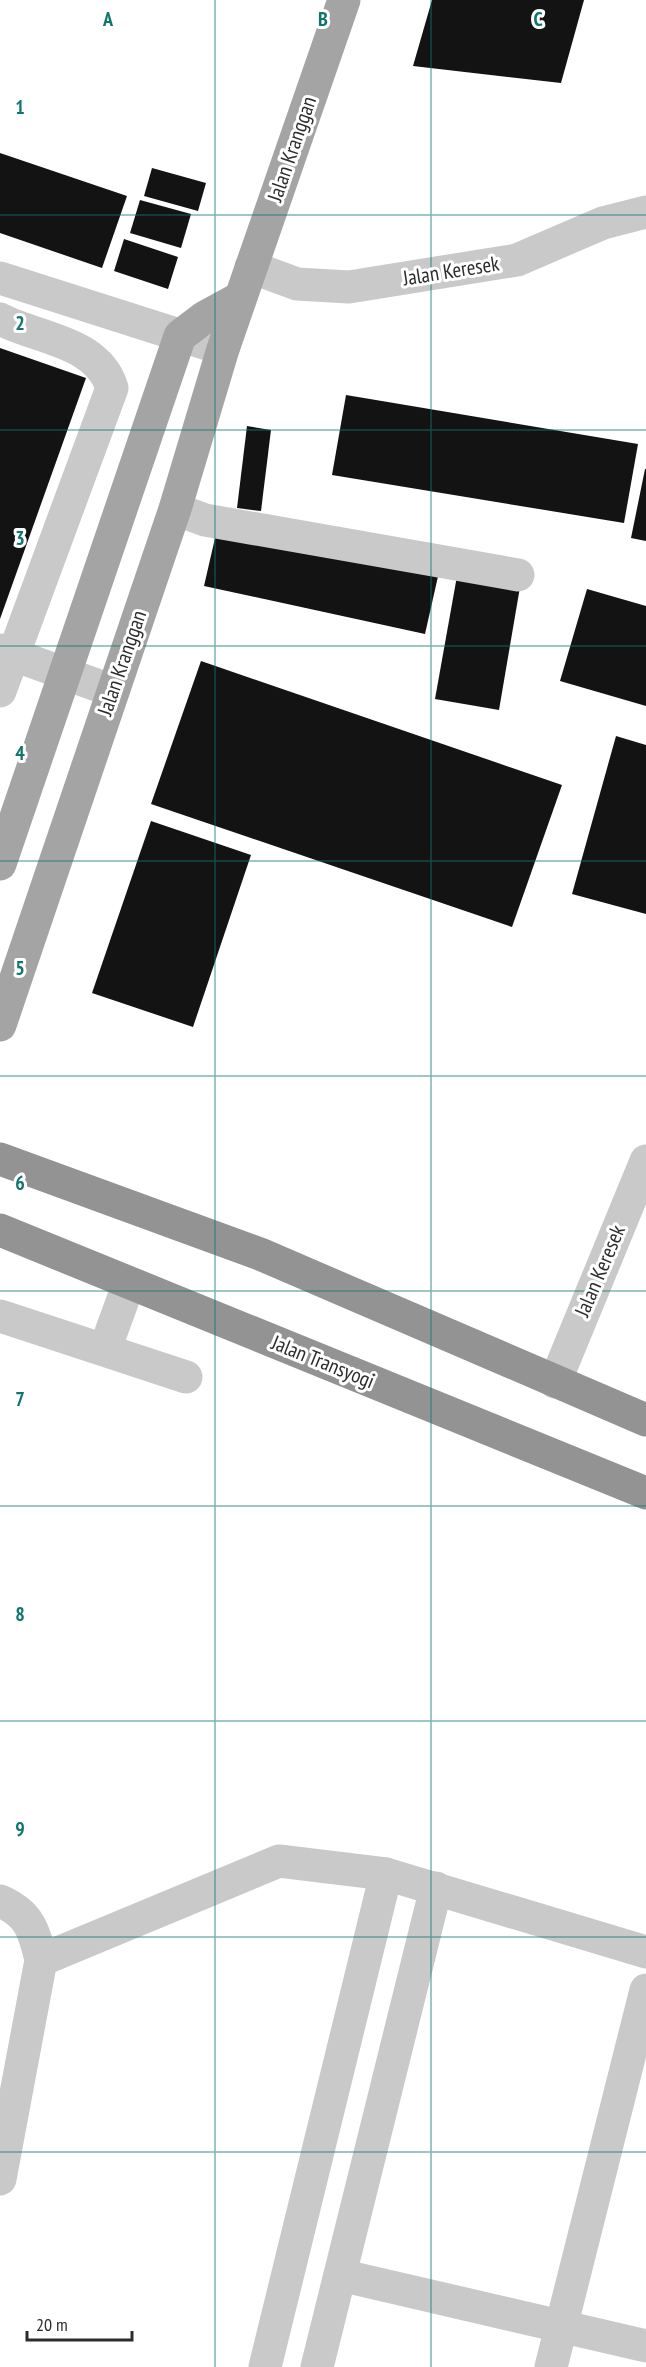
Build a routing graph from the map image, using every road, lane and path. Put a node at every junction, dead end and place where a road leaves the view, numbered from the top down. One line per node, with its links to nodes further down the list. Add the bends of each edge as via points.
1 (344, 0): 3 (main road, Jalan Kranggan)
2 (646, 212): 3 (street, Jalan Keresek, via 603,223 517,260 349,287 297,284)
3 (251, 267): 5 (main road, Jalan Kranggan)
4 (0, 278): 7 (street)
5 (240, 298): 7 (main road); 8 (main road, Jalan Kranggan)
6 (0, 319): 11 (street, via 90,354 107,373 112,388)
7 (180, 336): 8 (street); 12 (main road)
8 (223, 349): 9 (main road, Jalan Kranggan)
9 (175, 509): 10 (street, via 205,520); 14 (main road, Jalan Kranggan)
10 (518, 575)
11 (6, 653): 12 (street); 13 (street)
12 (64, 675): 14 (street); 15 (main road)
13 (0, 691)
14 (113, 691): 16 (main road, Jalan Kranggan)
15 (0, 864)
16 (0, 1025)
17 (0, 1159): 24 (highway, via 260,1254)
18 (646, 1161): 24 (street, Jalan Keresek)
19 (0, 1230): 20 (highway, Jalan Transyogi)
20 (129, 1283): 22 (street); 26 (highway, Jalan Transyogi)
21 (0, 1316): 22 (street)
22 (105, 1349): 23 (street)
23 (186, 1377)
24 (555, 1382): 25 (highway)
25 (646, 1420)
26 (646, 1493)
27 (386, 1874): 28 (street); 31 (street, via 279,1861); 37 (street)
28 (436, 1888): 30 (street); 34 (street)
29 (0, 1901): 31 (street, via 32,1925)
30 (646, 1952)
31 (41, 1960): 33 (street)
32 (646, 1990): 35 (street)
33 (0, 2179)
34 (340, 2275): 35 (street); 38 (street)
35 (562, 2324): 36 (street); 39 (street)
36 (646, 2346)
37 (265, 2367)
38 (317, 2367)
39 (551, 2367)

